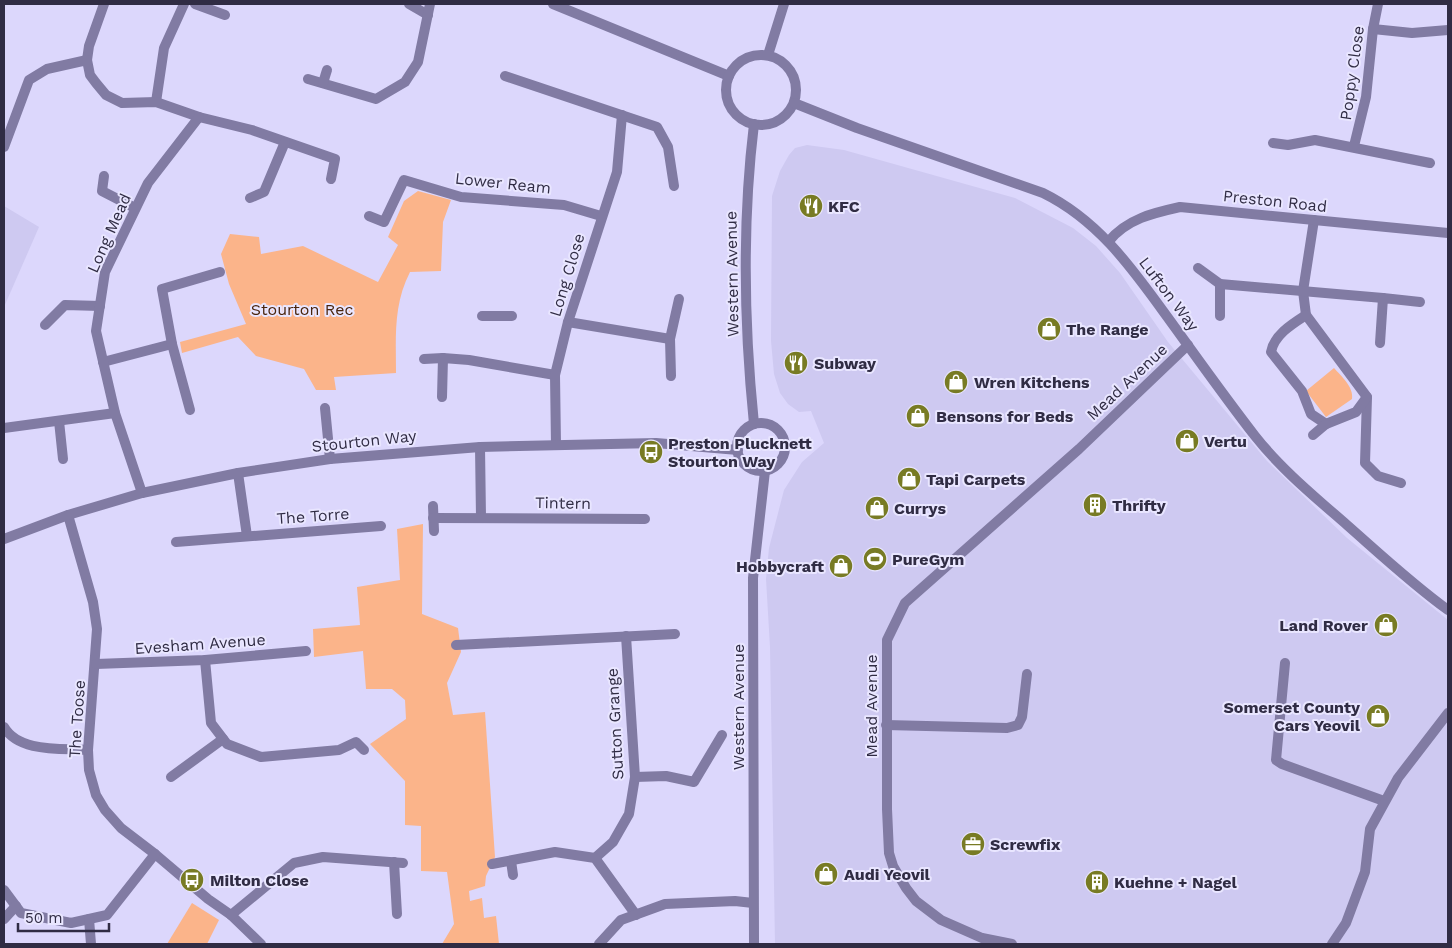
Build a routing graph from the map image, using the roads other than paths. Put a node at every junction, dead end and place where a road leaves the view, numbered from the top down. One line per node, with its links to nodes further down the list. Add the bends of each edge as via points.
1 (104, 4): 14 (street)
2 (184, 4): 20 (street, via 164,48)
3 (195, 4): 9 (street)
4 (409, 4): 10 (street)
5 (430, 4): 10 (street)
6 (553, 4): 17 (street)
7 (784, 4): 13 (street)
8 (1378, 4): 11 (street, Poppy Close)
9 (226, 15)
10 (428, 15): 19 (street, via 418,62 405,82 376,99)
11 (1373, 29): 12 (street, via 1412,33); 27 (street, Poppy Close, via 1366,97)
12 (1448, 30)
13 (768, 55): 17 (street, via 740,61); 21 (street, via 779,60 793,75 796,84)
14 (87, 60): 20 (street, via 90,75 106,95 122,103); 28 (street, via 47,68 29,80)
15 (326, 70): 19 (street)
16 (505, 76): 22 (street)
17 (729, 76): 24 (street, via 727,96 730,106 736,114)
18 (308, 79): 19 (street)
19 (323, 83)
20 (156, 102): 23 (street)
21 (794, 103): 24 (street, via 778,120); 39 (street, Lufton Way, via 1043,193 1084,217)
22 (622, 115): 32 (street, via 657,127 668,147); 36 (street, Long Close, via 617,172)
23 (199, 117): 25 (street); 34 (street, Long Mead, via 148,183)
24 (754, 124): 69 (street, Western Avenue, via 746,194 748,364)
25 (285, 142): 31 (street, via 338,157); 33 (street, via 264,192)
26 (1273, 142): 27 (street, Poppy Close, via 1288,145 1316,140)
27 (1354, 146): 29 (street, Poppy Close)
28 (4, 147)
29 (1430, 164)
30 (104, 176): 34 (street, via 102,191)
31 (331, 179)
32 (674, 186)
33 (250, 198)
34 (136, 208): 47 (street, Long Mead, via 105,272)
35 (369, 216): 36 (street, Lower Ream, via 384,222 404,180 461,196 564,205)
36 (601, 216): 52 (street, Long Close)
37 (1314, 220): 38 (street, Preston Road); 39 (street, Preston Road, via 1180,207 1144,215 1114,234); 43 (street)
38 (1448, 233)
39 (1109, 241): 57 (street, Lufton Way)
40 (1198, 268): 42 (street)
41 (220, 272): 56 (street, via 162,289)
42 (1220, 284): 43 (street); 51 (street)
43 (1303, 291): 44 (street); 48 (street)
44 (1384, 298): 46 (street); 55 (street)
45 (679, 299): 54 (street)
46 (1420, 302)
47 (100, 306): 53 (street, via 66,305); 60 (street, Long Mead, via 96,331)
48 (1306, 314): 64 (street); 70 (street, via 1273,343 1272,352 1302,391 1311,414)
49 (482, 316): 50 (street)
50 (512, 316)
51 (1220, 316)
52 (568, 322): 54 (street); 61 (street, Long Close)
53 (45, 324)
54 (670, 339): 62 (street)
55 (1380, 343)
56 (172, 344): 60 (street); 66 (street)
57 (1188, 345): 92 (street, Lufton Way, via 1256,437 1282,466 1419,589); 102 (street, Mead Avenue, via 1079,449 905,603 887,640)
58 (443, 358): 59 (street); 61 (street); 63 (street)
59 (424, 359)
60 (103, 362): 67 (street, Long Mead)
61 (555, 375): 73 (street, Long Close)
62 (672, 376)
63 (442, 398)
64 (1367, 398): 70 (street, via 1356,412); 80 (street, via 1366,463 1378,476)
65 (325, 408): 77 (street)
66 (190, 410)
67 (115, 413): 68 (street); 81 (street, Long Mead)
68 (58, 421): 71 (street); 76 (street)
69 (754, 424): 75 (street, via 743,432); 78 (street, via 768,424 784,438 782,459)
70 (1326, 424): 72 (street)
71 (4, 428)
72 (1313, 435)
73 (556, 445): 74 (street, Stourton Way); 75 (street, Stourton Way, via 656,443)
74 (480, 447): 77 (street, Stourton Way); 84 (street)
75 (738, 450): 78 (street, via 744,464)
76 (63, 459)
77 (330, 459): 79 (street, Stourton Way)
78 (765, 471): 117 (street, Western Avenue, via 753,578)
79 (238, 473): 81 (street, Stourton Way); 88 (street)
80 (1401, 483)
81 (142, 493): 83 (street, Stourton Way)
82 (433, 506): 85 (street)
83 (68, 515): 90 (street, Stourton Way); 99 (street, The Toose, via 93,602 97,629)
84 (481, 517): 85 (street, Tintern); 86 (street, Tintern)
85 (433, 518): 87 (street)
86 (644, 519)
87 (434, 530)
88 (247, 536): 89 (street, The Torre, via 381,523); 91 (street, The Torre)
89 (381, 537)
90 (4, 539)
91 (176, 542)
92 (1448, 610)
93 (675, 634): 94 (street)
94 (626, 636): 95 (street); 109 (street, Sutton Grange)
95 (456, 644)
96 (306, 651): 97 (street, Evesham Avenue)
97 (205, 660): 99 (street, Evesham Avenue); 105 (street, via 211,723)
98 (1286, 663): 110 (street, via 1276,760)
99 (96, 664): 106 (street, The Toose)
100 (1027, 674): 102 (street, via 1022,717 1018,725 1007,728)
101 (1448, 713): 110 (street)
102 (886, 725): 124 (street, Mead Avenue, via 889,853 893,866 906,888 928,912)
103 (4, 727): 106 (street, via 8,734 26,745)
104 (722, 735): 109 (street, via 694,782 666,776)
105 (223, 739): 107 (street, via 227,744 261,757 338,750 356,742); 108 (street)
106 (88, 750): 111 (street, The Toose, via 89,770 105,810 121,828)
107 (364, 750)
108 (171, 777)
109 (635, 777): 112 (street, Sutton Grange, via 629,814 612,842)
110 (1384, 801): 130 (street, via 1370,829 1365,872 1357,895 1346,923)
111 (155, 854): 121 (street, The Toose); 123 (street, via 107,915)
112 (595, 858): 113 (street, via 555,852); 120 (street)
113 (511, 860): 114 (street); 115 (street)
114 (492, 864)
115 (514, 875)
116 (4, 890): 118 (street)
117 (753, 903): 120 (street, via 665,904); 128 (street, Western Avenue)
118 (16, 906): 122 (street); 123 (street, via 21,913 71,923)
119 (396, 914): 121 (street, via 398,863 323,858 294,863)
120 (636, 915): 127 (street, via 621,920)
121 (231, 916): 126 (street, The Toose)
122 (4, 919)
123 (89, 919): 125 (street)
124 (982, 941): 129 (street, Mead Avenue)
125 (92, 944)
126 (261, 944)
127 (599, 944)
128 (754, 944)
129 (1012, 944)
130 (1332, 944)

